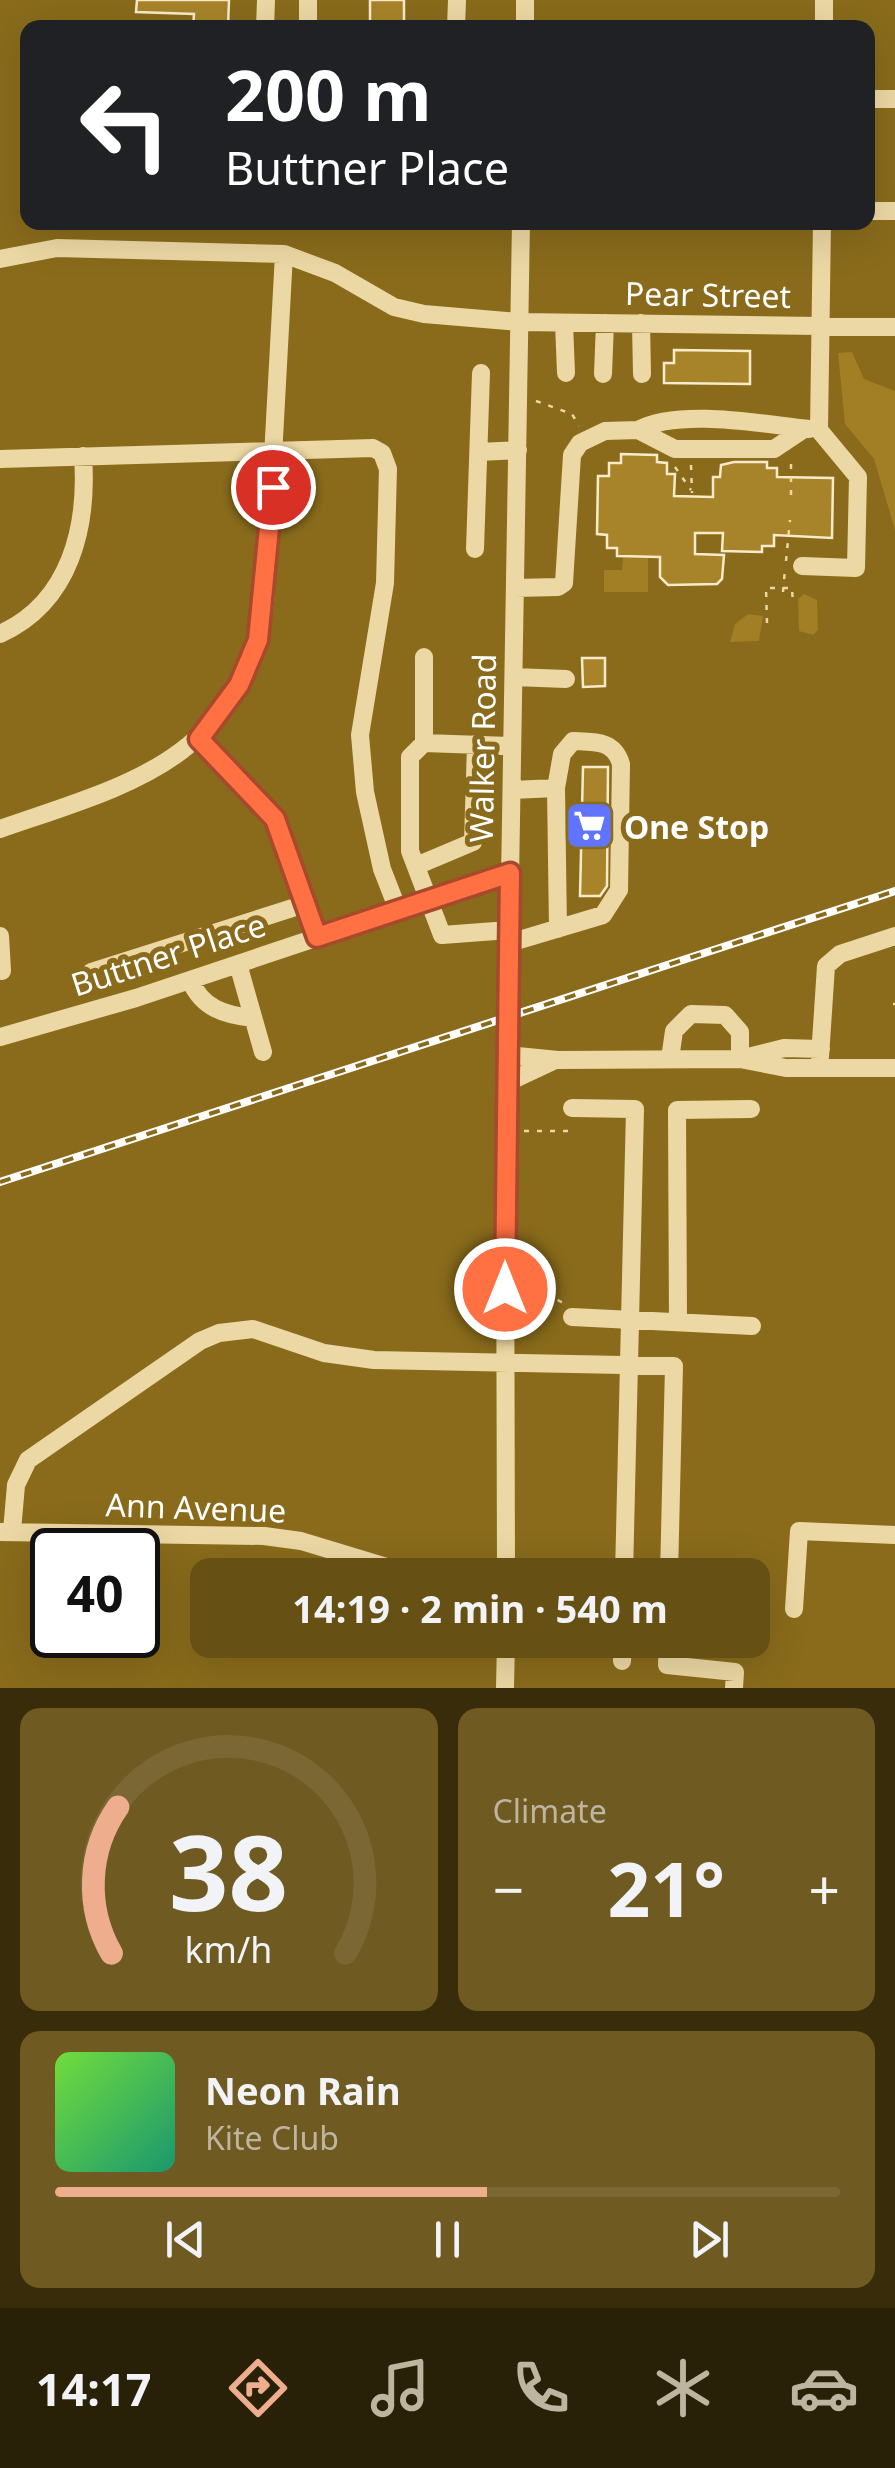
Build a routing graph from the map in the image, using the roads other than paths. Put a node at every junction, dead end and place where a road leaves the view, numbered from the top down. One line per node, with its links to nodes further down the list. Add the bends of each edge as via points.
1 (522, 230): 5 (street, Walker Road)
2 (822, 230): 9 (street)
3 (284, 254): 4 (street, Pear Street, via 56,248); 5 (street, Pear Street, via 335,273 394,307); 17 (street)
4 (0, 259)
5 (520, 322): 6 (street, Pear Street); 18 (street, Walker Road)
6 (564, 323): 7 (street, Pear Street); 12 (street)
7 (605, 323): 8 (street, Pear Street); 13 (street)
8 (640, 323): 9 (street, Pear Street); 14 (street)
9 (821, 326): 10 (street, Pear Street); 16 (street)
10 (895, 327)
11 (481, 372): 19 (street)
12 (566, 373)
13 (603, 374)
14 (642, 374)
15 (638, 430): 16 (street, via 656,421); 16 (street, via 675,449 774,448); 24 (street, via 605,432 575,449 568,575 558,587)
16 (811, 430): 23 (street, via 858,477 856,568)
17 (276, 448): 20 (street); 29 (street, via 258,640 239,685); 40 (street, via 372,448 386,460 385,583 360,735 365,792)
18 (518, 450): 19 (street); 24 (street, Walker Road)
19 (479, 452): 22 (street)
20 (83, 456): 21 (street); 25 (street, via 86,503 72,558 37,609)
21 (0, 459)
22 (475, 549)
23 (802, 566)
24 (515, 588): 27 (street, Walker Road)
25 (0, 634)
26 (424, 657): 30 (street)
27 (514, 677): 28 (street); 32 (street, Walker Road)
28 (566, 679)
29 (199, 739): 35 (street, via 121,788); 39 (street, via 275,819)
30 (424, 742): 31 (street); 36 (street, via 410,757 410,852)
31 (476, 744): 32 (street); 36 (street, via 473,842)
32 (512, 746): 34 (street, Walker Road)
33 (556, 788): 34 (street); 41 (street); 41 (street, via 562,754 573,742 604,743 617,752 619,890 603,916)
34 (512, 790): 37 (street, Walker Road)
35 (0, 829)
36 (416, 866): 38 (street)
37 (510, 873): 38 (street, Buttner Place); 43 (street, Walker Road)
38 (430, 900): 40 (street, Buttner Place); 43 (street, via 442,934)
39 (305, 904): 45 (street); 48 (street)
40 (398, 910): 45 (street, Buttner Place)
41 (558, 929): 43 (street)
42 (0, 936): 47 (street)
43 (509, 936): 53 (street, Walker Road)
44 (895, 936): 54 (street, via 840,954 826,966)
45 (317, 937): 46 (street, Buttner Place)
46 (238, 964): 49 (street, Buttner Place); 50 (street)
47 (2, 971)
48 (91, 972)
49 (190, 980): 50 (street, via 210,1006); 51 (street, Buttner Place)
50 (253, 1018): 52 (street)
51 (7, 1035)
52 (263, 1052)
53 (507, 1055): 57 (street); 59 (street, Walker Road)
54 (820, 1058): 56 (street, via 784,1048); 58 (street)
55 (670, 1059): 56 (street); 56 (street, via 674,1031 701,1012 734,1021); 57 (street)
56 (740, 1059)
57 (558, 1060): 59 (street)
58 (895, 1068)
59 (506, 1083): 66 (street, Walker Road)
60 (572, 1108): 63 (street, via 635,1109)
61 (751, 1109): 64 (street, via 678,1110)
62 (569, 1310): 63 (street)
63 (630, 1320): 64 (street); 67 (street)
64 (678, 1322): 65 (street)
65 (752, 1326)
66 (506, 1363): 67 (street); 68 (street, via 374,1360 324,1353 253,1329 219,1333 28,1460); 71 (street, Walker Road)
67 (629, 1365): 72 (street); 73 (street, via 674,1366)
68 (6, 1531): 70 (street, Ann Avenue, via 264,1536)
69 (895, 1535): 74 (street, via 799,1531)
70 (358, 1558)
71 (506, 1558)
72 (624, 1558)
73 (669, 1558)
74 (794, 1609)
75 (506, 1658): 77 (street)
76 (667, 1658): 78 (street, via 667,1665 735,1672)
77 (505, 1688)
78 (734, 1688)

